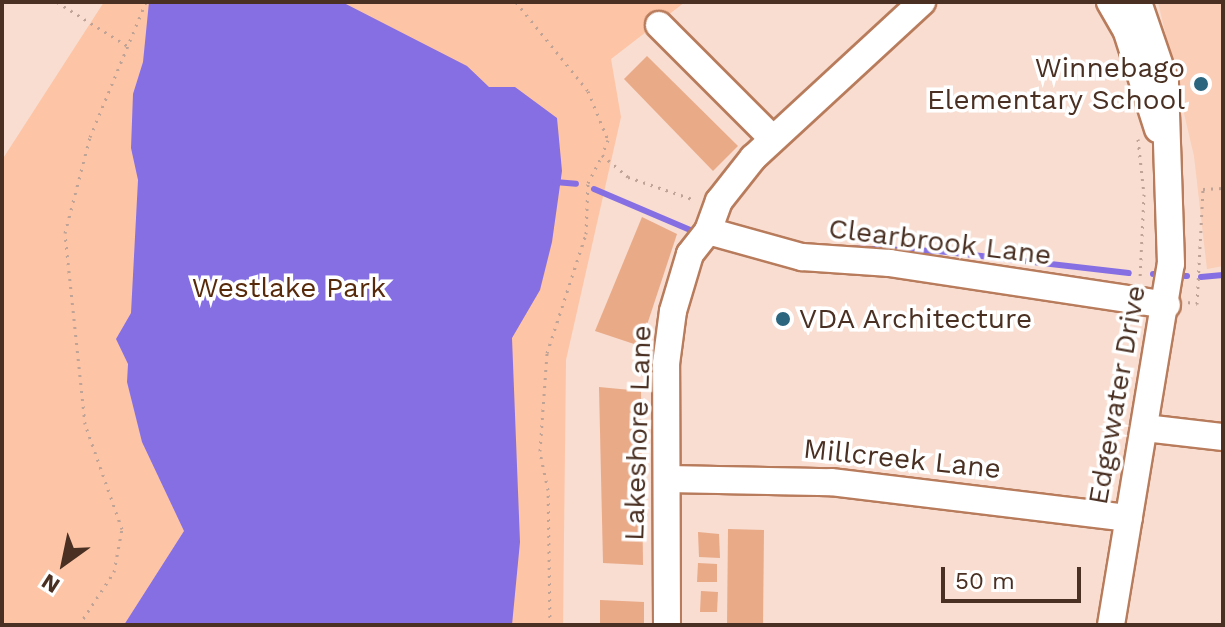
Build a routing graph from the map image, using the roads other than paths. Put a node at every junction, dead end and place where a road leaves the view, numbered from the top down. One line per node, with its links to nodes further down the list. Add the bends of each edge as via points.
1 (922, 2): 5 (street, Lakeshore Lane)
2 (1110, 2): 6 (street, Edgewater Drive, via 1127,32)
3 (1138, 2): 6 (street, Edgewater Drive, via 1165,81)
4 (659, 25): 5 (street)
5 (772, 138): 7 (street, Lakeshore Lane)
6 (1171, 175): 8 (street, Edgewater Drive)
7 (712, 219): 8 (street, Clearbrook Lane, via 802,257 890,263); 11 (street, Lakeshore Lane, via 690,254 668,338)
8 (1167, 302): 9 (street, Edgewater Drive)
9 (1145, 428): 10 (street); 12 (street, Edgewater Drive)
10 (1223, 437)
11 (668, 479): 12 (street, Millcreek Lane, via 831,482); 13 (street, Lakeshore Lane)
12 (1129, 518): 14 (street, Edgewater Drive)
13 (667, 625)
14 (1111, 625)

